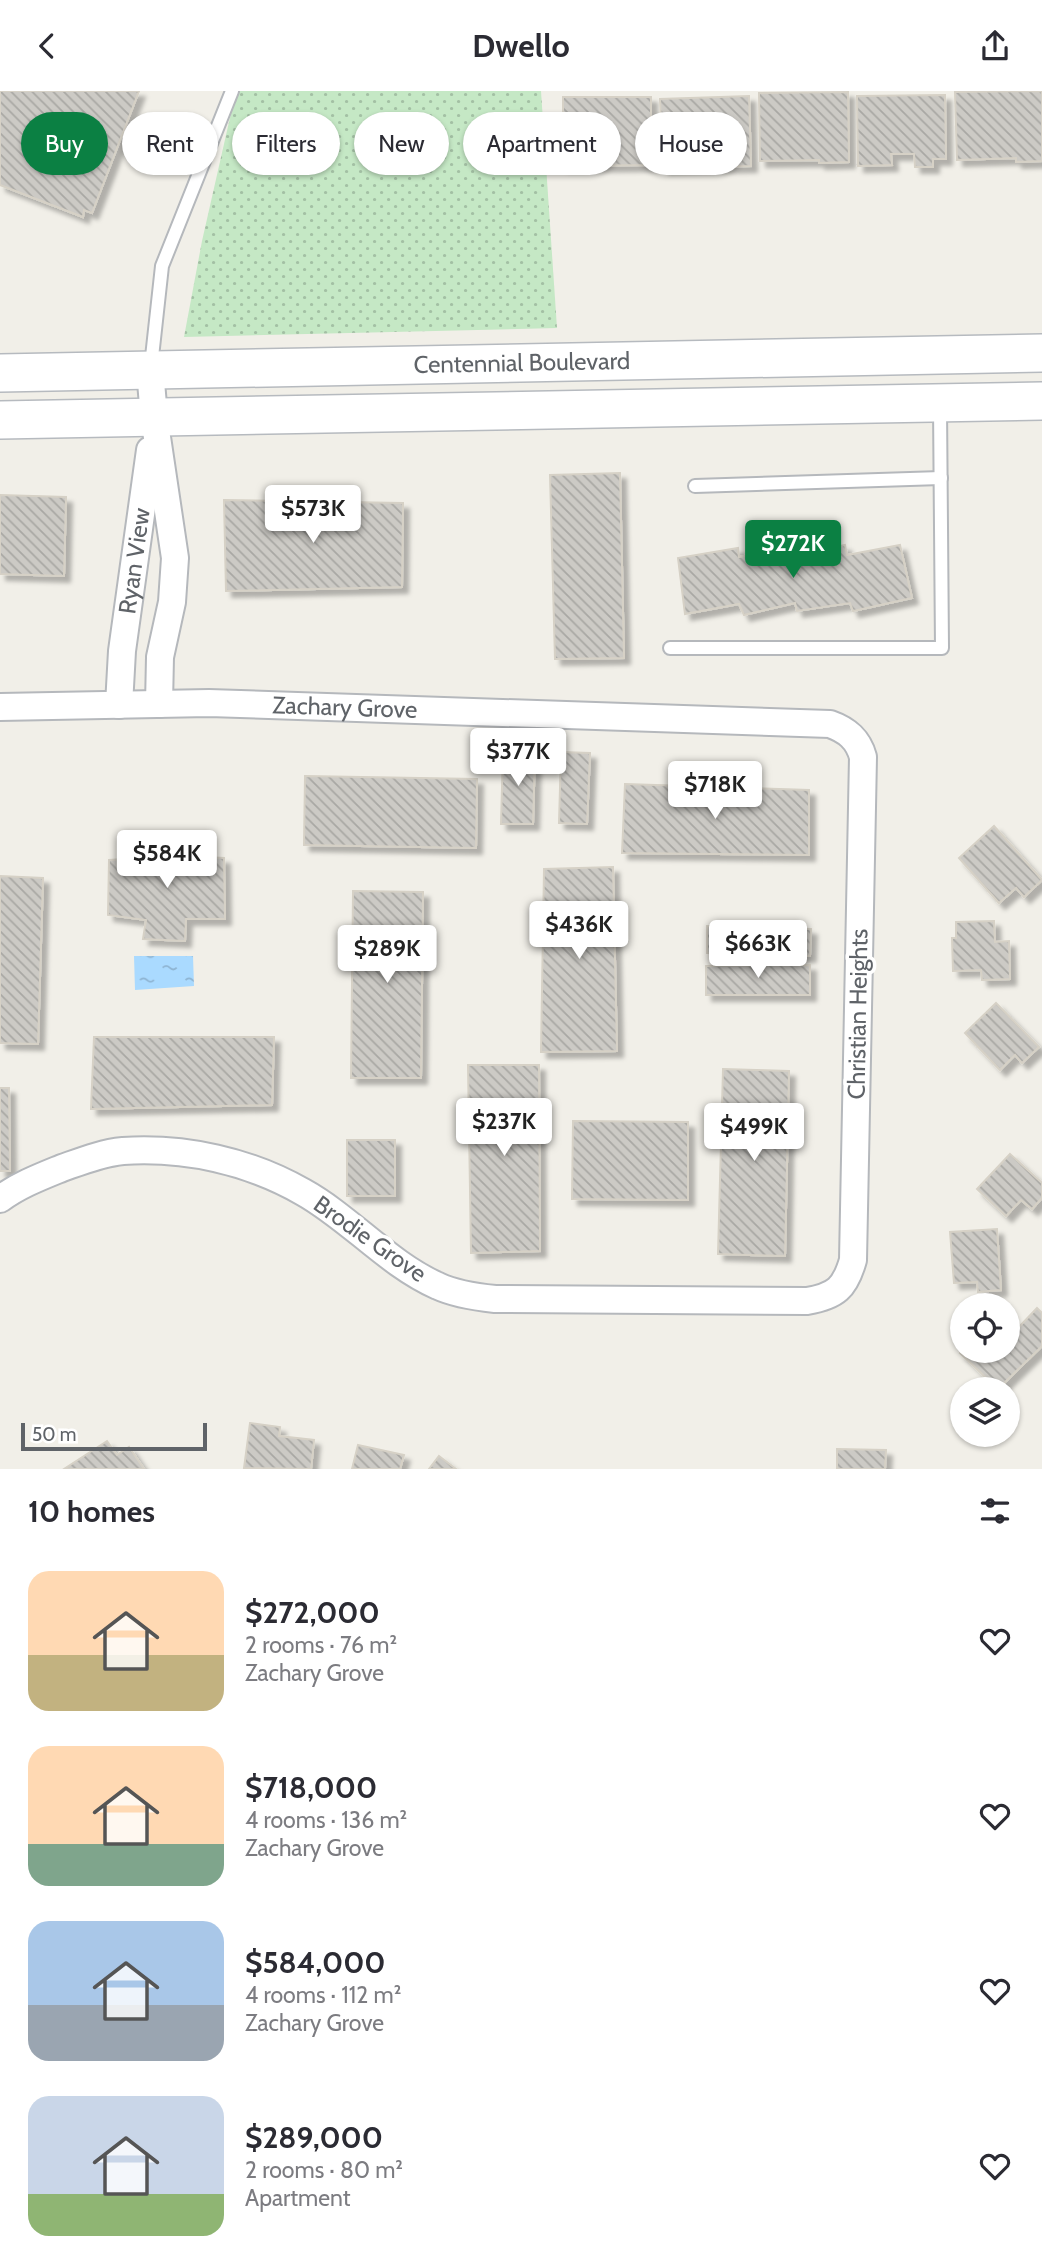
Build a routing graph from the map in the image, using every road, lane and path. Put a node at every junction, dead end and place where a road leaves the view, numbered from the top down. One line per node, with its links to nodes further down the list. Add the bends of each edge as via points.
1 (232, 91): 3 (lane, via 162,266)
2 (1042, 353): 3 (main road, Centennial Boulevard)
3 (150, 370): 4 (main road, Centennial Boulevard); 7 (street, Ryan View)
4 (0, 373)
5 (1042, 401): 6 (main road, Centennial Boulevard)
6 (940, 403): 7 (main road, Centennial Boulevard); 9 (lane)
7 (154, 417): 8 (main road, Centennial Boulevard); 12 (street, Ryan View, via 175,558 172,602 160,657); 13 (street, Ryan View, via 122,651)
8 (0, 420)
9 (941, 478): 10 (lane); 11 (lane, via 942,648)
10 (695, 486)
11 (670, 648)
12 (159, 704): 13 (street, Zachary Grove); 15 (street, Zachary Grove, via 830,724)
13 (119, 705): 14 (street, Zachary Grove)
14 (0, 707)
15 (853, 736): 17 (street, Christian Heights, via 863,757 853,1260)
16 (0, 1199): 17 (street, Brodie Grove, via 36,1178 93,1157 122,1151 189,1152 257,1171 303,1192 412,1272 466,1295 807,1301)
17 (838, 1291)

